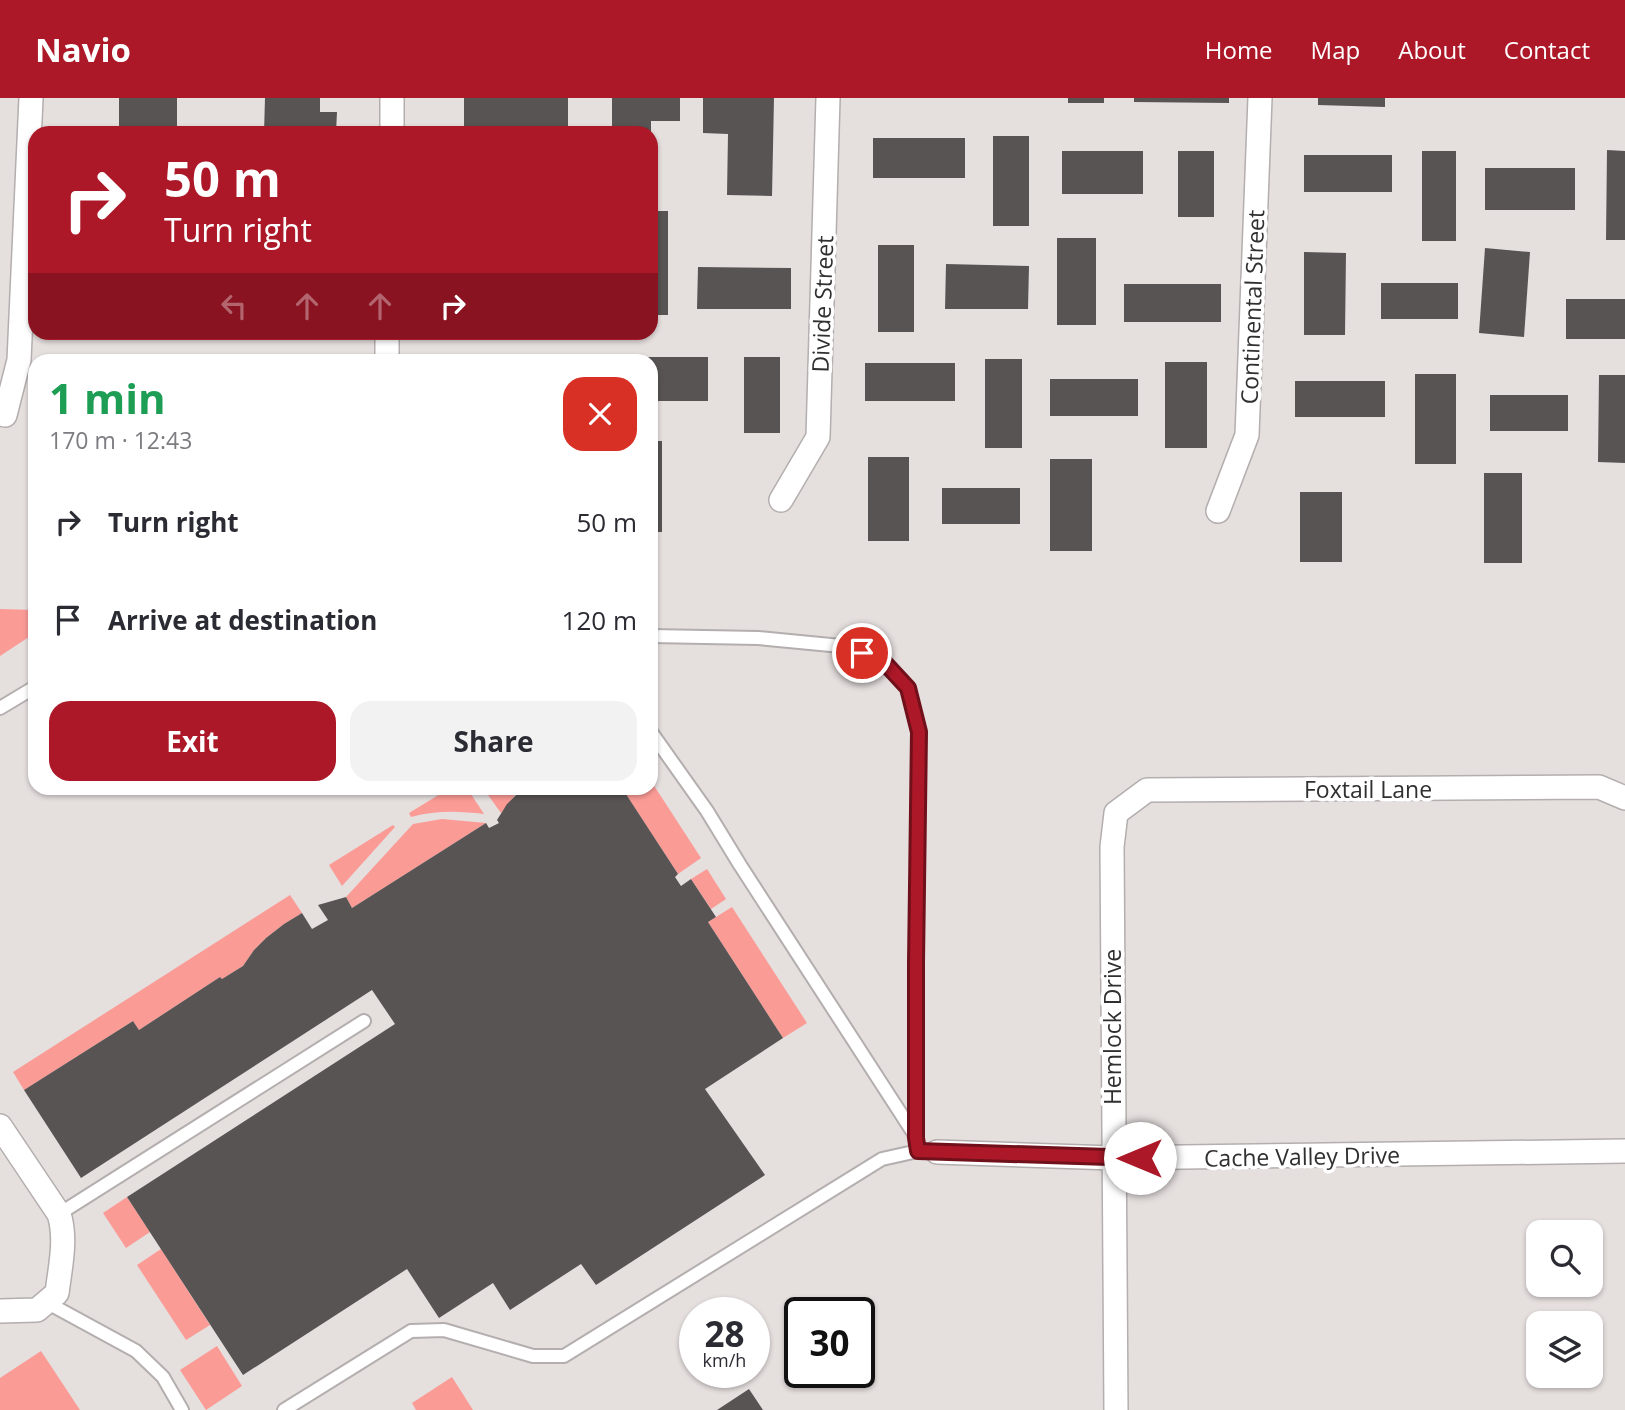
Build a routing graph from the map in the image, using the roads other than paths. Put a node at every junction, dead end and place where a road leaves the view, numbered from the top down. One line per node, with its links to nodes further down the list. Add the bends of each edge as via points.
1 (31, 98): 5 (street)
2 (392, 98): 6 (street)
3 (828, 98): 9 (street, Divide Street, via 818,437)
4 (1260, 98): 10 (street, Continental Street, via 1247,435)
5 (30, 126)
6 (392, 126)
7 (28, 164): 8 (street, via 19,360)
8 (5, 415)
9 (781, 500)
10 (1218, 511)
11 (658, 636): 19 (lane, via 758,638 841,646 883,661 908,688 919,732)
12 (28, 691): 13 (lane)
13 (0, 708)
14 (658, 742): 19 (lane)
15 (1625, 798): 16 (street, Foxtail Lane, via 1599,787 1147,790)
16 (1116, 813): 22 (street, Hemlock Drive, via 1112,847)
17 (364, 1021): 23 (lane)
18 (0, 1126): 23 (street)
19 (916, 1138): 21 (lane)
20 (1625, 1151): 22 (street, Cache Valley Drive)
21 (927, 1152): 22 (street, Cache Valley Drive); 27 (lane, via 882,1159 564,1356 533,1356 444,1330 411,1331)
22 (1113, 1158): 28 (street, Hemlock Drive)
23 (58, 1214): 24 (street, via 62,1241 57,1293)
24 (46, 1302): 25 (street, via 37,1310); 26 (lane, via 136,1351 163,1377)
25 (0, 1311)
26 (182, 1410)
27 (284, 1410)
28 (1116, 1410)

